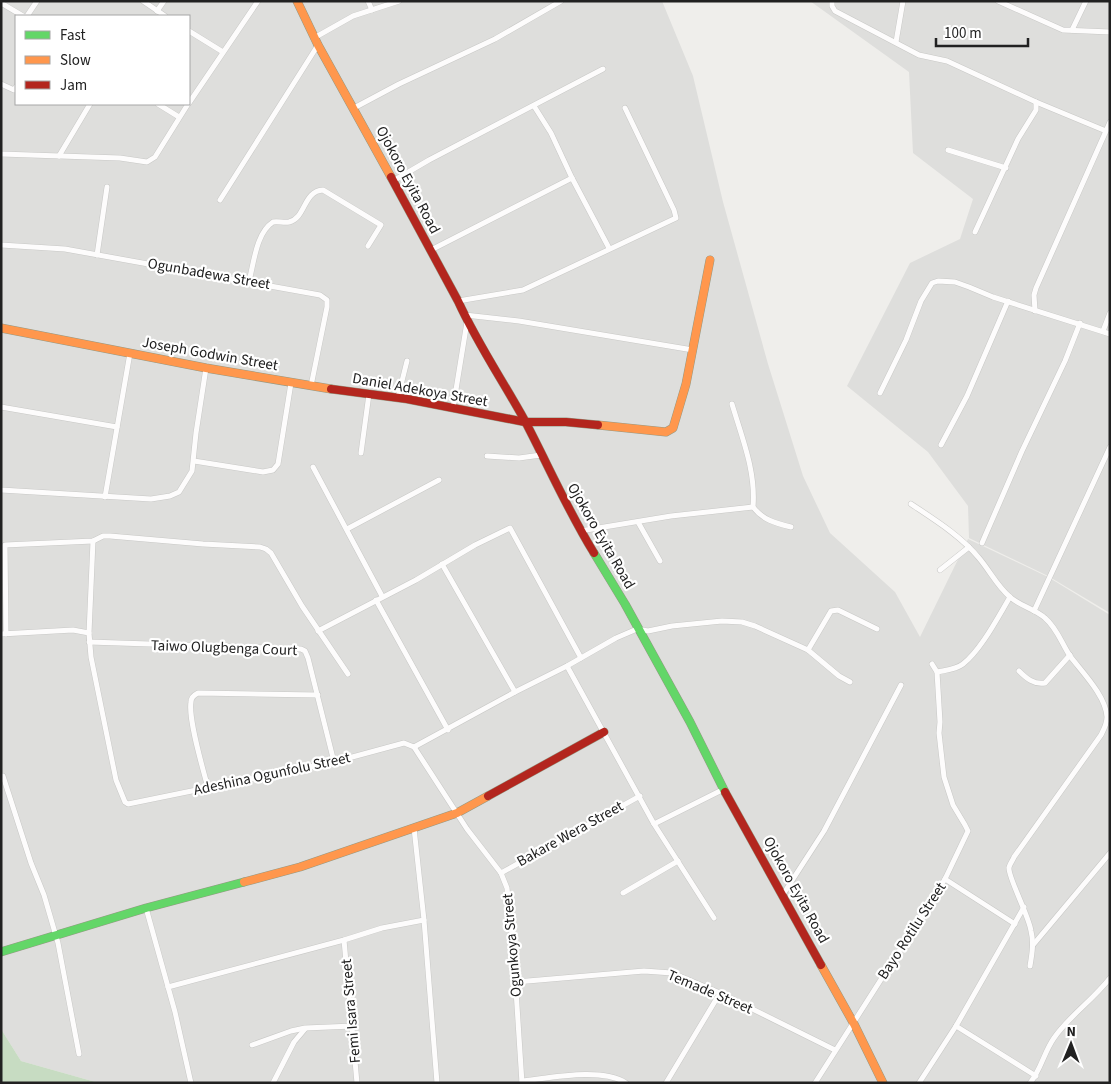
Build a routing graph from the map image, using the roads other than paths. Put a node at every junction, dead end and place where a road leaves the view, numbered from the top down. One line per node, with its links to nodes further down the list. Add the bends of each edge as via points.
1 (37, 1): 17 (street)
2 (143, 1): 15 (street)
3 (164, 1): 15 (street)
4 (258, 1): 24 (street)
5 (296, 1): 22 (street, Ojokoro Eyita Road)
6 (368, 1): 14 (street)
7 (399, 1): 14 (street)
8 (562, 1): 34 (street, via 495,39)
9 (832, 1): 23 (street, via 835,11)
10 (904, 1): 23 (street)
11 (998, 1): 19 (street, via 1063,30)
12 (1086, 1): 19 (street)
13 (1, 3): 16 (street)
14 (372, 10): 22 (street, via 353,16)
15 (157, 11): 18 (street)
16 (23, 15)
17 (26, 15)
18 (163, 15)
19 (1072, 30): 21 (street)
20 (190, 32): 24 (street)
21 (1110, 32)
22 (316, 41): 34 (street, Ojokoro Eyita Road); 46 (street)
23 (896, 42): 29 (street, via 918,55 947,61)
24 (223, 52): 28 (street)
25 (603, 69): 33 (street)
26 (1, 84): 27 (street)
27 (15, 88)
28 (190, 100)
29 (1036, 102): 38 (street); 42 (street, via 1036,110)
30 (89, 105): 41 (street)
31 (160, 105): 36 (street)
32 (187, 105): 36 (street)
33 (534, 106): 43 (street); 44 (street)
34 (354, 108): 44 (street, Ojokoro Eyita Road)
35 (625, 108): 50 (street, via 676,216)
36 (179, 117): 41 (street, via 155,157 147,162)
37 (1110, 122): 38 (street)
38 (1106, 131): 57 (street, via 1036,288)
39 (948, 150): 42 (street)
40 (1, 154): 41 (street)
41 (59, 156)
42 (1006, 168): 47 (street)
43 (572, 178): 50 (street); 51 (street)
44 (393, 181): 51 (street, Ojokoro Eyita Road)
45 (107, 187): 52 (street)
46 (220, 200)
47 (975, 232)
48 (1, 245): 52 (street, Ogunbadewa Street, via 42,246)
49 (368, 246): 54 (street, via 381,225 318,190 295,219 273,222 264,232)
50 (609, 248): 55 (street, via 523,290)
51 (431, 250): 55 (street, Ojokoro Eyita Road)
52 (96, 255): 54 (street, Ogunbadewa Street)
53 (710, 260): 64 (street)
54 (249, 281): 69 (street, Ogunbadewa Street, via 320,295 327,300)
55 (458, 301): 59 (street, Ojokoro Eyita Road)
56 (1008, 301): 57 (street); 70 (street, via 955,282 932,283); 78 (street, via 967,396)
57 (1035, 311): 60 (street)
58 (1110, 313): 62 (street)
59 (466, 318): 64 (street, via 520,321); 75 (street); 76 (street, Ojokoro Eyita Road)
60 (1080, 323): 62 (street); 95 (street)
61 (1, 328): 65 (street)
62 (1103, 331): 63 (street)
63 (1110, 334)
64 (693, 350): 76 (street, Daniel Adekoya Street, via 671,430 656,432 566,422)
65 (130, 353): 67 (street, Joseph Godwin Street); 77 (street, Joseph Godwin Street)
66 (407, 361): 72 (street)
67 (206, 368): 68 (street, Joseph Godwin Street); 83 (street)
68 (291, 383): 69 (street, Joseph Godwin Street); 83 (street, via 280,456 273,470 263,472)
69 (311, 386): 71 (street, Daniel Adekoya Street)
70 (880, 393)
71 (369, 394): 72 (street, Daniel Adekoya Street); 80 (street)
72 (398, 398): 75 (street, Daniel Adekoya Street)
73 (732, 404): 89 (street, via 750,463)
74 (1, 407): 77 (street)
75 (453, 408): 76 (street, Daniel Adekoya Street)
76 (525, 422): 81 (street, Ojokoro Eyita Road)
77 (117, 427): 87 (street, Joseph Godwin Street)
78 (941, 445)
79 (1110, 447): 103 (street)
80 (361, 453)
81 (541, 455): 82 (street, via 519,458); 93 (street, Ojokoro Eyita Road)
82 (487, 456)
83 (194, 461): 87 (street, via 192,472 182,488 170,496 151,499)
84 (313, 467): 92 (street)
85 (439, 480): 92 (street)
86 (1, 490): 87 (street)
87 (105, 497)
88 (911, 504): 96 (street)
89 (753, 507): 90 (street); 91 (street, via 769,521)
90 (638, 522): 93 (street); 97 (street)
91 (791, 527)
92 (347, 529): 100 (street)
93 (580, 531): 104 (street, Ojokoro Eyita Road)
94 (93, 541): 106 (street, via 110,536 266,549 272,553); 107 (street); 108 (street, via 5,545)
95 (982, 544)
96 (969, 547): 99 (street); 101 (street)
97 (660, 561)
98 (442, 564): 100 (street); 112 (street, via 510,528); 120 (street)
99 (940, 570)
100 (382, 596): 102 (street)
101 (1010, 597): 103 (street); 116 (street, via 963,664)
102 (376, 600): 106 (street); 123 (street)
103 (1034, 610): 111 (street, via 1054,628)
104 (637, 629): 110 (street, via 648,631 722,621 742,622); 112 (street); 129 (street, Ojokoro Eyita Road)
105 (877, 629): 110 (street, via 838,610 831,611)
106 (318, 631): 117 (street)
107 (89, 632): 108 (street); 109 (street)
108 (4, 634)
109 (89, 642): 121 (street, Taiwo Olugbenga Court, via 301,649 308,658); 128 (street, Adeshina Ogunfolu Street, via 116,780 125,802)
110 (808, 650): 118 (street)
111 (1070, 656): 115 (street, via 1042,684 1030,681); 122 (street, via 1096,690 1105,708)
112 (581, 658): 114 (street)
113 (932, 664): 116 (street)
114 (567, 666): 120 (street); 124 (street)
115 (1019, 671)
116 (937, 672): 137 (street, Bayo Rotilu Street, via 940,755 950,798 967,829)
117 (348, 674)
118 (850, 682)
119 (901, 685): 139 (street, via 824,830)
120 (515, 692): 123 (street)
121 (318, 695): 126 (street, Taiwo Olugbenga Court); 128 (street, via 198,693 194,696 191,701 192,717)
122 (1108, 726): 140 (street, via 1009,867)
123 (448, 730): 125 (street)
124 (604, 732): 130 (street); 131 (street)
125 (414, 747): 126 (street, Adeshina Ogunfolu Street, via 404,744); 131 (street, Ogunkoya Street)
126 (334, 762): 128 (street, Adeshina Ogunfolu Street)
127 (3, 776): 145 (street)
128 (208, 788)
129 (724, 789): 132 (street); 139 (street, Ojokoro Eyita Road)
130 (640, 796): 132 (street); 136 (street, Bakare Wera Street)
131 (457, 813): 133 (street); 136 (street, Ogunkoya Street)
132 (654, 824): 135 (street)
133 (414, 828): 141 (street, via 300,867); 143 (street)
134 (1110, 853): 147 (street)
135 (678, 861): 138 (street); 142 (street)
136 (501, 873): 151 (street, Ogunkoya Street, via 510,908)
137 (945, 879): 144 (street); 155 (street, Bayo Rotilu Street)
138 (623, 892)
139 (782, 896): 155 (street, Ojokoro Eyita Road)
140 (1024, 907): 144 (street); 147 (street)
141 (146, 908): 145 (street); 153 (street)
142 (714, 918)
143 (424, 920): 146 (street); 167 (street)
144 (1015, 924): 157 (street)
145 (56, 936): 148 (street); 161 (street)
146 (344, 940): 153 (street); 156 (street, Femi Isara Street)
147 (1033, 945): 149 (street)
148 (1, 952)
149 (1030, 966)
150 (1110, 978): 152 (street)
151 (516, 982): 154 (street, Temade Street, via 663,972); 163 (street, Ogunkoya Street)
152 (1108, 985): 162 (street, via 1054,1037)
153 (168, 988): 164 (street)
154 (720, 993): 160 (street, Temade Street); 169 (street)
155 (854, 1024): 160 (street, Bayo Rotilu Street); 171 (street, Ojokoro Eyita Road)
156 (353, 1026): 158 (street); 166 (street, Femi Isara Street)
157 (956, 1026): 162 (street); 172 (street)
158 (306, 1028): 159 (street); 165 (street, via 294,1042)
159 (252, 1046)
160 (835, 1050): 170 (street, Bayo Rotilu Street)
161 (79, 1054)
162 (1036, 1076): 173 (street)
163 (522, 1082): 168 (street, via 596,1074 609,1075)
164 (191, 1083)
165 (273, 1083)
166 (357, 1083)
167 (437, 1083)
168 (626, 1083)
169 (666, 1083)
170 (816, 1083)
171 (883, 1083)
172 (919, 1083)
173 (1030, 1083)

